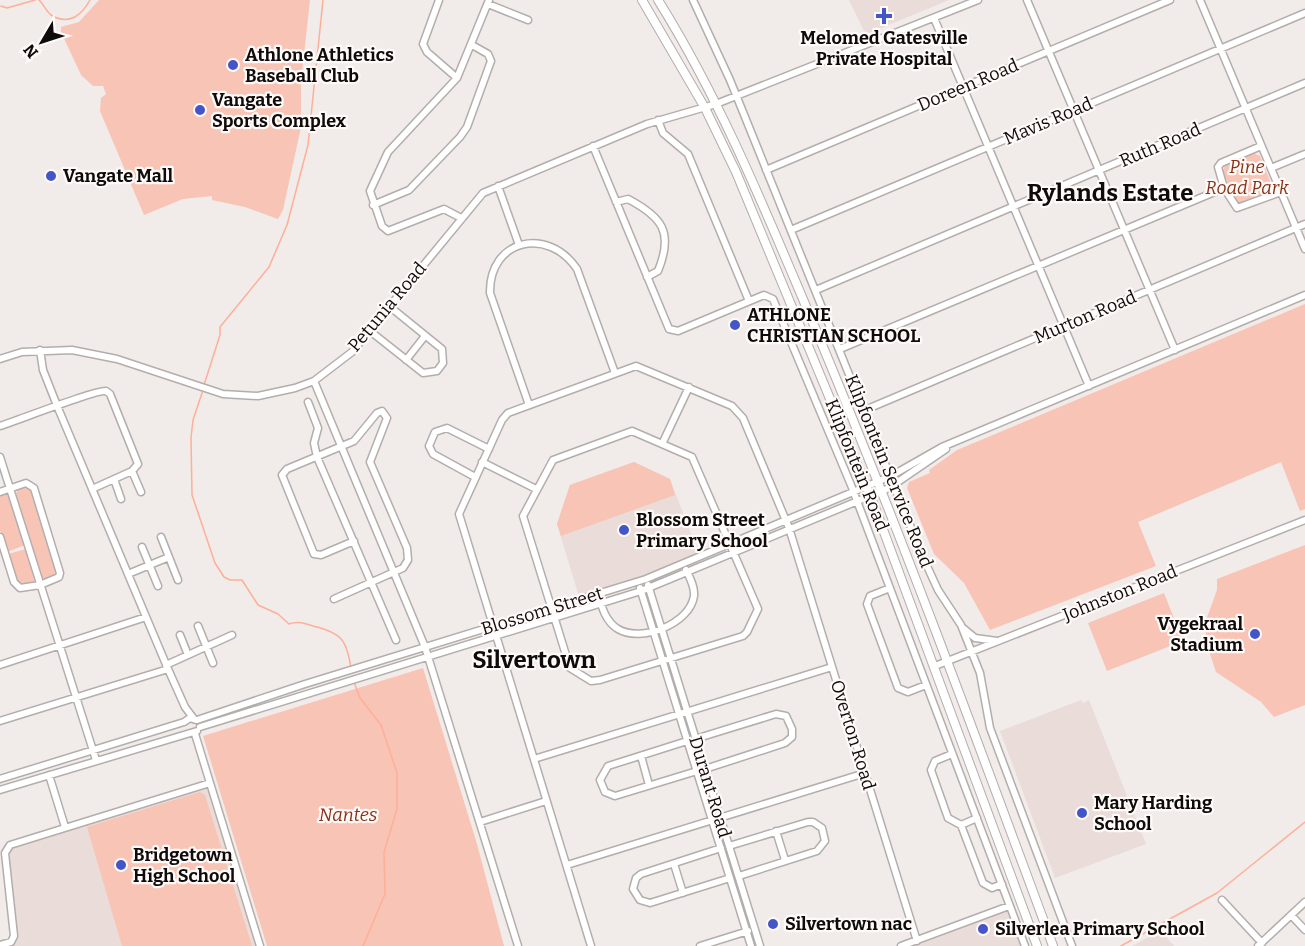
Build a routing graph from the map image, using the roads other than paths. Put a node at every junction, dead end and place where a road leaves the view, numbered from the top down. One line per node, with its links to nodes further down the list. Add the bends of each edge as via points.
1 (439, 0): 17 (street, via 423,44)
2 (642, 0): 22 (main road, Klipfontein Road)
3 (658, 0): 21 (main road, Klipfontein Road)
4 (693, 0): 20 (street, Klipfontein Service Road)
5 (978, 0): 10 (street, Petunia Road)
6 (1028, 0): 16 (street)
7 (1170, 0): 16 (street, Doreen Road)
8 (1200, 0): 15 (street)
9 (488, 2): 13 (street); 14 (street)
10 (962, 3): 12 (street, Petunia Road)
11 (1305, 13): 15 (street, Mavis Road)
12 (934, 18): 19 (street); 20 (street, Petunia Road)
13 (528, 20)
14 (471, 45): 17 (street); 37 (street, via 488,54 491,61 465,132 409,190)
15 (1220, 48): 23 (street); 24 (street, Mavis Road)
16 (1049, 51): 19 (street, Doreen Road); 24 (street)
17 (457, 78): 37 (street, via 388,152 370,191)
18 (1305, 83): 23 (street, Ruth Road)
19 (963, 87): 27 (street); 31 (street, Doreen Road)
20 (736, 96): 21 (street, Petunia Road); 31 (street, Klipfontein Service Road)
21 (716, 104): 22 (street, Petunia Road); 81 (main road, Klipfontein Road, via 750,173)
22 (705, 108): 25 (street, Petunia Road); 83 (main road, Klipfontein Road, via 736,172)
23 (1246, 109): 28 (street); 32 (street, Ruth Road)
24 (1073, 111): 27 (street, Mavis Road); 32 (street)
25 (658, 120): 26 (street, Petunia Road); 51 (street, via 663,133 688,154)
26 (593, 146): 33 (street, Petunia Road); 36 (street)
27 (988, 146): 38 (street); 42 (street, Mavis Road)
28 (1261, 146): 30 (street); 34 (street, via 1221,163 1219,173)
29 (1305, 154): 30 (street)
30 (1271, 168): 35 (street)
31 (766, 170): 42 (street, Klipfontein Service Road)
32 (1099, 171): 38 (street, Ruth Road); 43 (street)
33 (498, 186): 39 (street, Petunia Road, via 477,198); 44 (street)
34 (1224, 188): 35 (street, via 1237,208); 43 (street)
35 (1281, 192): 41 (street)
36 (616, 202): 47 (street); 47 (street, via 628,199 657,219 666,247 658,271)
37 (373, 206): 39 (street, via 388,231 444,209)
38 (1014, 206): 46 (street); 48 (street, Ruth Road)
39 (460, 218): 52 (street, Petunia Road)
40 (1305, 224): 41 (street, Murton Road)
41 (1296, 228): 45 (street); 49 (street, Murton Road)
42 (791, 230): 48 (street, Klipfontein Service Road)
43 (1125, 230): 46 (street); 49 (street)
44 (519, 245): 61 (street, via 545,243 570,258); 66 (street, via 496,266 490,293)
45 (1305, 249)
46 (1039, 266): 53 (street); 56 (street)
47 (647, 277): 51 (street, via 666,325 673,332)
48 (816, 290): 56 (street, Klipfontein Service Road)
49 (1149, 290): 53 (street, Murton Road); 58 (street)
50 (1305, 295): 58 (street)
51 (749, 301): 90 (street, via 767,294 773,299)
52 (389, 306): 54 (street, Petunia Road); 55 (street)
53 (1064, 326): 63 (street); 68 (street, Murton Road)
54 (370, 331): 60 (street); 62 (street, Petunia Road, via 341,362)
55 (425, 336): 60 (street); 60 (street, via 442,350 443,363 437,371 423,373)
56 (840, 349): 68 (street, Klipfontein Service Road)
57 (40, 350): 59 (street, Petunia Road); 62 (street, Petunia Road, via 94,353 209,392 270,394); 67 (street, via 43,370)
58 (1175, 350): 63 (street)
59 (0, 359)
60 (406, 360)
61 (615, 373): 64 (street, Overton Road, via 639,367); 66 (street, Overton Road)
62 (314, 381): 72 (street)
63 (1089, 386): 70 (street)
64 (689, 387): 71 (street); 94 (street, Overton Road, via 741,413)
65 (308, 402): 75 (street, via 318,428 314,443)
66 (529, 405): 73 (street, Overton Road, via 505,416)
67 (58, 408): 69 (street); 77 (street, via 96,391 106,391 138,460); 85 (street)
68 (865, 410): 78 (street, Klipfontein Service Road)
69 (0, 426)
70 (962, 440): 78 (street, Blossom Street); 82 (street, Blossom Street)
71 (663, 442): 86 (street, via 632,431 555,459); 100 (street, via 692,456)
72 (341, 447): 75 (street); 106 (street); 106 (street, via 356,439 380,412 387,415 370,459 408,555 406,565)
73 (489, 449): 76 (street, Overton Road); 79 (street, via 447,428 435,432 430,443 433,454)
74 (0, 457): 84 (street)
75 (317, 457): 99 (street); 99 (street, via 287,469 282,475 312,551 321,555)
76 (482, 462): 79 (street, Overton Road); 86 (street)
77 (132, 471): 80 (street); 89 (street)
78 (891, 476): 81 (street, Blossom Street); 82 (street, Klipfontein Service Road)
79 (475, 477): 126 (street, Overton Road, via 459,514)
80 (114, 479): 85 (street); 92 (street)
81 (879, 481): 83 (street, Blossom Street); 87 (main road, Klipfontein Road)
82 (895, 485): 87 (street, Blossom Street); 124 (street, Klipfontein Service Road, via 938,590)
83 (866, 486): 90 (street, Blossom Street); 91 (main road, Klipfontein Road)
84 (10, 488): 88 (street); 113 (street); 113 (street, via 31,484 60,573 56,580)
85 (92, 489): 108 (street)
86 (536, 489): 121 (street, via 523,521)
87 (883, 490): 91 (street, Blossom Street); 142 (main road, Klipfontein Road)
88 (0, 492)
89 (141, 492)
90 (853, 492): 93 (street); 94 (street, Blossom Street)
91 (870, 495): 93 (street, Blossom Street); 145 (main road, Klipfontein Road)
92 (121, 499)
93 (856, 501): 96 (street, Blossom Street); 116 (street)
94 (786, 519): 96 (street, Overton Road); 100 (street, Blossom Street)
95 (1305, 520): 133 (street, Johnston Road)
96 (789, 528): 102 (street, Blossom Street); 147 (street, Overton Road)
97 (0, 537): 113 (street, via 14,582 20,588)
98 (161, 537): 103 (street)
99 (354, 541): 111 (street)
100 (730, 543): 102 (street); 104 (street, Blossom Street)
101 (142, 547): 105 (street)
102 (734, 552): 107 (street, Blossom Street); 140 (street, via 758,609 747,632)
103 (169, 557): 105 (street); 110 (street)
104 (684, 563): 107 (street); 109 (street, Blossom Street)
105 (149, 565): 108 (street); 114 (street)
106 (393, 572): 111 (street); 135 (street)
107 (687, 572): 115 (street, Blossom Street); 127 (street, via 694,588 692,604 676,622)
108 (128, 574): 122 (street)
109 (646, 579): 112 (street, Blossom Street); 115 (street, Durant Road)
110 (178, 580)
111 (371, 582): 119 (street); 132 (street)
112 (637, 582): 117 (street, Durant Road); 118 (street, Blossom Street)
113 (40, 585): 134 (street)
114 (158, 586)
115 (650, 588): 117 (street, Blossom Street); 127 (street, Durant Road)
116 (890, 588): 149 (street); 149 (street, via 870,596 867,604 898,688 908,692)
117 (641, 591): 120 (street, Blossom Street); 128 (street, Durant Road)
118 (598, 594): 120 (street); 121 (street, Blossom Street)
119 (334, 599)
120 (601, 604): 123 (street, Blossom Street); 128 (street, via 610,622 625,632)
121 (551, 609): 123 (street); 126 (street, Blossom Street)
122 (146, 617): 134 (street); 146 (street)
123 (554, 618): 131 (street, Blossom Street); 141 (street, via 570,668 591,681)
124 (961, 625): 133 (street, via 975,638); 137 (street, Klipfontein Service Road)
125 (198, 626): 136 (street)
126 (493, 626): 131 (street, Overton Road); 135 (street, Blossom Street)
127 (661, 628): 128 (street); 140 (street, Durant Road)
128 (652, 630): 141 (street, Durant Road)
129 (180, 635): 138 (street)
130 (232, 635): 136 (street)
131 (496, 635): 139 (street, Blossom Street); 165 (street, Overton Road)
132 (396, 640)
133 (999, 641): 137 (street, Johnston Road)
134 (60, 646): 144 (street); 151 (street)
135 (425, 646): 139 (street); 148 (street, Blossom Street)
136 (206, 647): 138 (street); 143 (street)
137 (972, 652): 142 (street, Johnston Road); 212 (street, Klipfontein Service Road, via 984,685 994,739)
138 (188, 656): 146 (street)
139 (428, 656): 150 (street, Blossom Street); 179 (street)
140 (671, 658): 141 (street); 153 (street, Durant Road)
141 (663, 660): 154 (street, Durant Road)
142 (948, 661): 145 (street, Johnston Road); 211 (main road, Klipfontein Road)
143 (213, 663)
144 (0, 665)
145 (935, 666): 210 (main road, Klipfontein Road)
146 (167, 667): 151 (street); 152 (street)
147 (832, 667): 153 (street); 169 (street, Overton Road)
148 (305, 684): 150 (street); 157 (street, Blossom Street)
149 (926, 684): 163 (street)
150 (308, 694): 157 (street, Blossom Street)
151 (76, 698): 155 (street); 162 (street)
152 (185, 707): 156 (street); 157 (street)
153 (687, 711): 154 (street); 160 (street, Durant Road)
154 (679, 713): 161 (street, Durant Road); 165 (street)
155 (0, 721)
156 (185, 721): 157 (street); 158 (street, via 183,728); 162 (street)
157 (197, 722): 159 (street)
158 (187, 734): 159 (street); 166 (street)
159 (195, 734): 172 (street)
160 (695, 739): 167 (street, Durant Road); 167 (street, via 776,714 786,716 792,729 792,737 785,743)
161 (687, 741): 164 (street); 168 (street, Durant Road)
162 (92, 751): 166 (street); 171 (street)
163 (952, 754): 177 (street); 180 (street, via 935,761 931,770 948,818)
164 (641, 756): 173 (street); 173 (street, via 608,766 600,780 610,796)
165 (534, 759): 175 (street, Overton Road)
166 (96, 760): 170 (street)
167 (705, 769): 176 (street, Durant Road)
168 (697, 771): 173 (street); 178 (street, Durant Road)
169 (865, 773): 176 (street); 199 (street, Overton Road)
170 (49, 775): 174 (street); 181 (street)
171 (0, 779)
172 (210, 783): 181 (street); 202 (street)
173 (649, 785)
174 (0, 790)
175 (546, 801): 179 (street); 187 (street, Overton Road)
176 (720, 817): 178 (street); 183 (street, Durant Road)
177 (977, 818): 180 (street); 190 (street)
178 (712, 819): 184 (street, Durant Road); 187 (street)
179 (480, 822): 203 (street)
180 (961, 825): 190 (street, via 983,883 992,888)
181 (65, 827): 201 (street, via 6,848 14,936 11,942)
182 (776, 831): 183 (street); 185 (street); 185 (street, via 813,822 820,825 825,837 817,850)
183 (729, 846): 188 (street, Durant Road)
184 (721, 848): 186 (street); 189 (street, Durant Road)
185 (785, 860): 188 (street)
186 (674, 864): 191 (street); 191 (street, via 640,874 633,889 645,903)
187 (567, 865): 204 (street, Overton Road)
188 (739, 876): 196 (street, Durant Road)
189 (730, 879): 191 (street); 198 (street, Durant Road)
190 (1002, 884): 194 (street)
191 (683, 893)
192 (1222, 900): 200 (street)
193 (1305, 902): 195 (street)
194 (1009, 906): 199 (street); 209 (street)
195 (1291, 915): 197 (street); 200 (street)
196 (754, 929): 198 (street); 207 (street, Durant Road)
197 (1305, 930)
198 (746, 932): 205 (street); 206 (street, Durant Road)
199 (916, 941): 208 (street)
200 (1260, 944)
201 (0, 945)
202 (261, 946)
203 (518, 946)
204 (591, 946)
205 (700, 946)
206 (751, 946)
207 (760, 946)
208 (901, 946)
209 (1024, 946)
210 (1038, 946)
211 (1053, 946)
212 (1072, 946)

